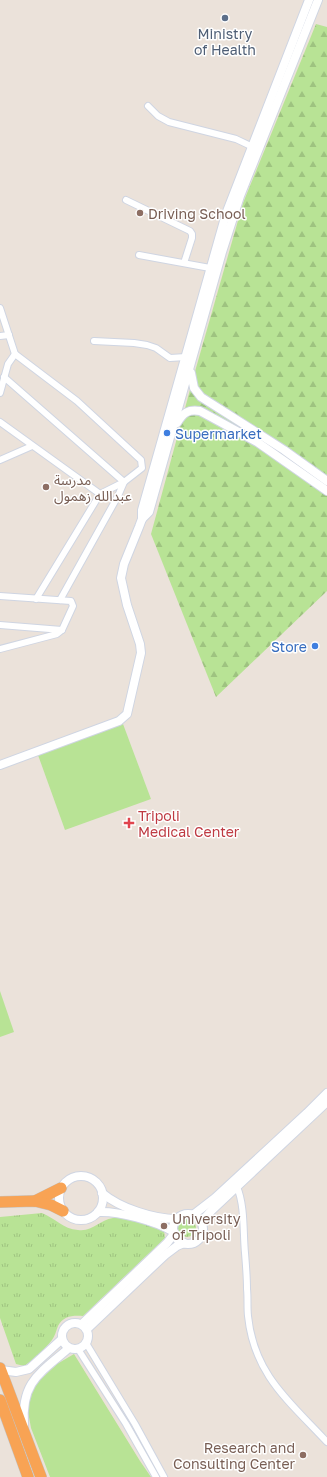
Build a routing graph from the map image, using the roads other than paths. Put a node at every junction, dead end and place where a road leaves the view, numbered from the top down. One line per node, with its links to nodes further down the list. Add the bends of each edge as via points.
1 (309, 0): 4 (street)
2 (318, 0): 4 (street)
3 (148, 106): 4 (street, via 169,122 236,139)
4 (255, 148): 8 (street, via 226,214); 17 (street, via 222,252)
5 (126, 200): 7 (street, via 190,230 192,238)
6 (139, 256): 7 (street)
7 (184, 263): 8 (street)
8 (210, 268): 14 (street)
9 (0, 308): 10 (street)
10 (9, 335): 11 (street); 13 (street)
11 (0, 336)
12 (94, 341): 14 (street, via 147,345 170,358)
13 (15, 354): 15 (street); 27 (street, via 78,402 141,460 142,468)
14 (186, 357): 31 (street, via 142,510)
15 (8, 364): 16 (street); 18 (street)
16 (0, 365)
17 (190, 368): 20 (street, via 197,393); 24 (street)
18 (4, 378): 19 (street); 27 (street)
19 (0, 391)
20 (222, 411): 21 (street); 23 (street)
21 (217, 420): 23 (street); 24 (street, via 200,411 188,411 180,417)
22 (0, 422): 25 (street)
23 (235, 424): 28 (street, via 284,450); 29 (street)
24 (172, 431): 31 (street, via 149,512)
25 (32, 446): 26 (street); 30 (street)
26 (0, 460)
27 (124, 482): 30 (street); 34 (street)
28 (327, 482)
29 (327, 491)
30 (100, 494): 33 (street)
31 (142, 520): 38 (street, via 121,578 141,648 127,714 119,721)
32 (0, 596): 33 (street)
33 (36, 599): 34 (street)
34 (60, 600): 36 (street, via 71,601 73,606)
35 (0, 625): 36 (street)
36 (62, 630): 37 (street, via 57,634)
37 (0, 649)
38 (0, 764)
39 (327, 1093): 48 (street, via 208,1205)
40 (327, 1102): 41 (street)
41 (237, 1186): 50 (street); 61 (street, via 242,1214 248,1316 252,1339 269,1379)
42 (61, 1188): 43 (street, via 69,1179 81,1176 92,1179); 44 (highway); 46 (street, via 59,1200)
43 (102, 1193): 47 (street, via 102,1203); 49 (street, via 124,1206 162,1218)
44 (35, 1201): 45 (highway); 46 (highway)
45 (0, 1202)
46 (63, 1211): 47 (street, via 72,1218 83,1220)
47 (98, 1212): 51 (street, via 120,1213 161,1225)
48 (193, 1215): 49 (street, via 184,1214); 50 (street)
49 (177, 1219): 51 (street)
50 (201, 1222): 52 (street, via 203,1231 199,1238 192,1243)
51 (174, 1233): 52 (street); 53 (street, via 168,1243)
52 (184, 1243): 53 (street, via 165,1255)
53 (84, 1327): 54 (street, via 74,1322 67,1325 62,1331); 55 (street, via 88,1337)
54 (62, 1339): 56 (street); 58 (street, via 29,1369 16,1372)
55 (86, 1343): 57 (street); 65 (street)
56 (69, 1348): 57 (street); 60 (street, via 30,1385 23,1410)
57 (78, 1349): 64 (street)
58 (0, 1369): 60 (highway)
59 (0, 1400): 62 (highway)
60 (25, 1433): 63 (highway)
61 (327, 1442)
62 (28, 1477)
63 (41, 1477)
64 (156, 1477)
65 (164, 1477)

